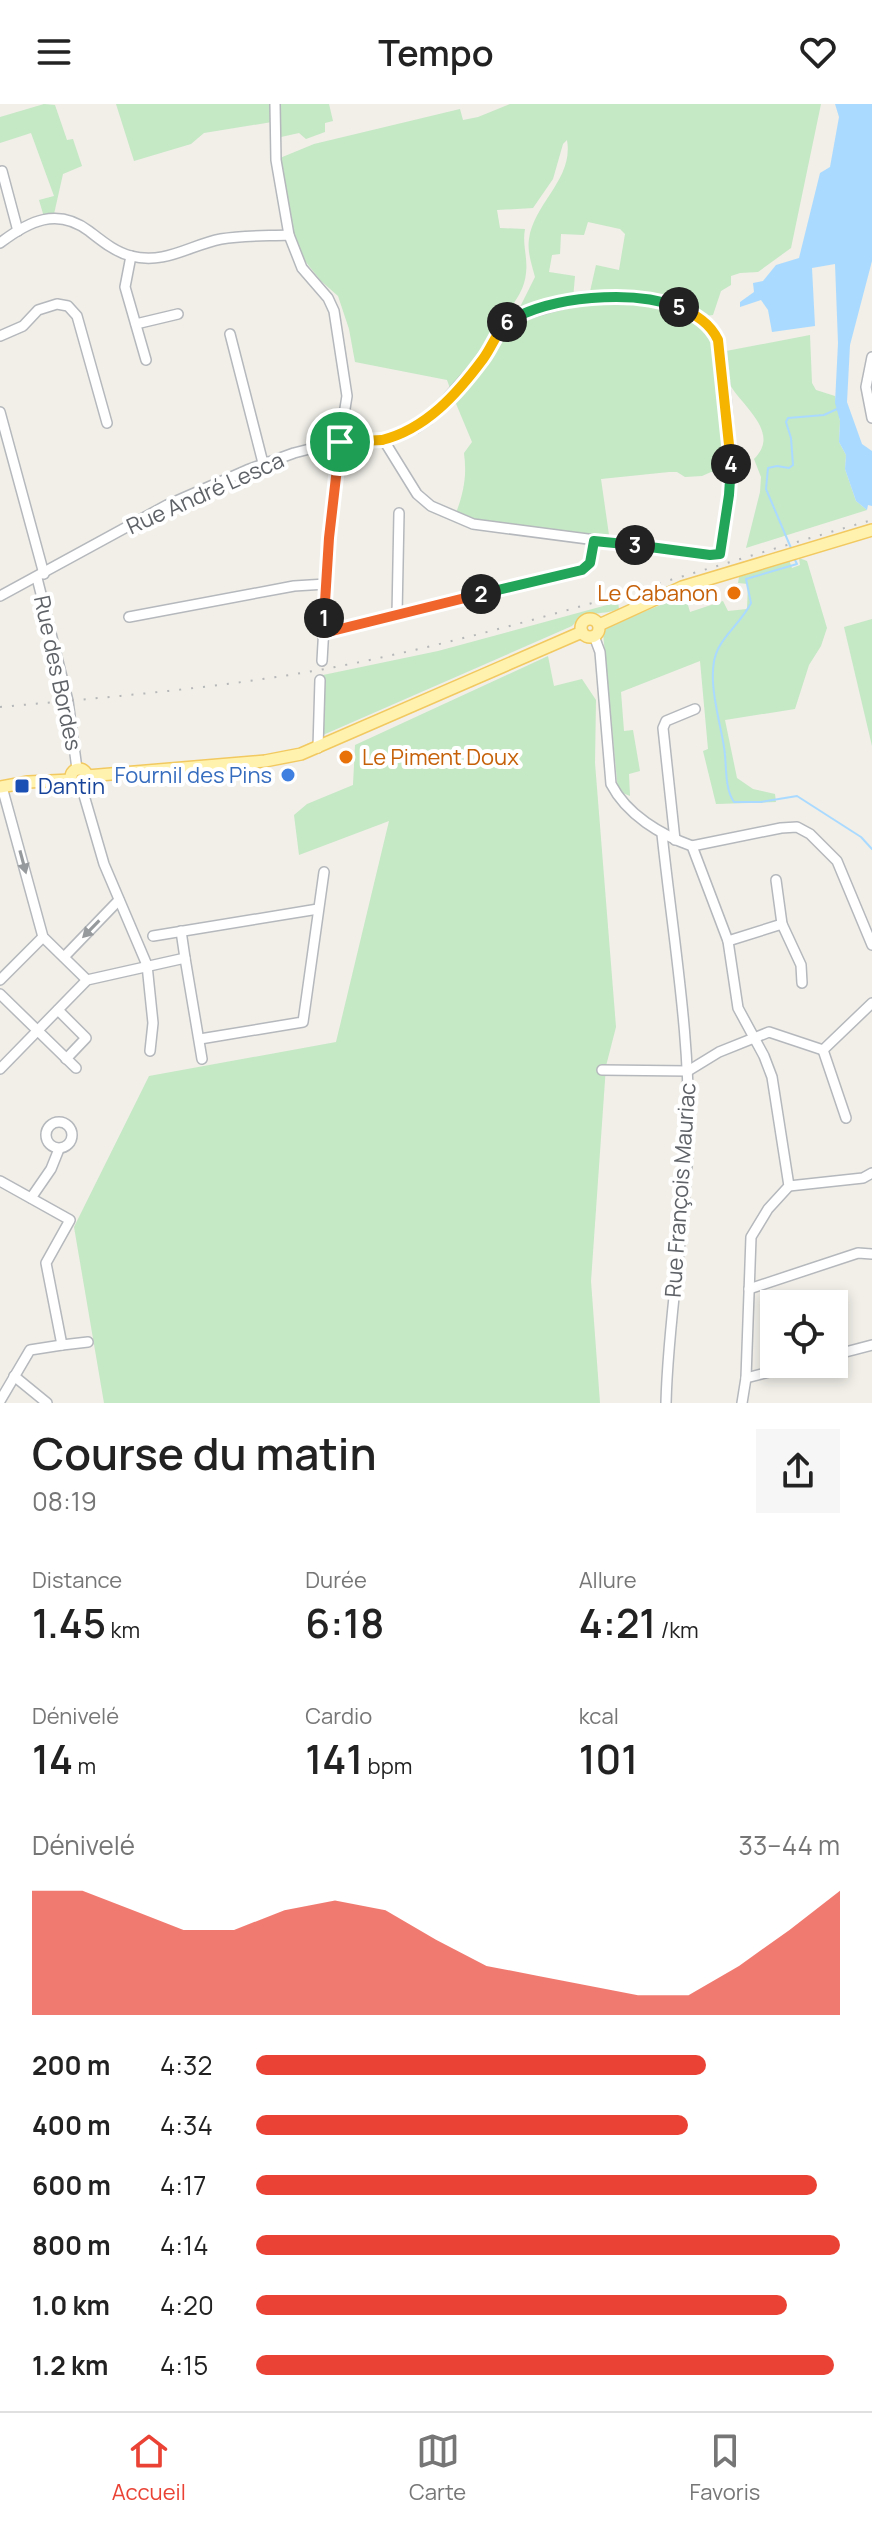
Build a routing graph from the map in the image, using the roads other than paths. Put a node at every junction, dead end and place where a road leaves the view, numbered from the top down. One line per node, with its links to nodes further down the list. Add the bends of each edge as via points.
1 (275, 104): 4 (street, via 276,160)
2 (2, 171): 3 (street)
3 (18, 231): 5 (street); 6 (street, via 63,217)
4 (289, 235): 6 (street, via 222,239 168,258); 17 (street, via 302,268 334,311 347,396)
5 (0, 243)
6 (131, 256): 8 (street, via 125,287)
7 (178, 314): 8 (street)
8 (136, 324): 12 (street)
9 (230, 334): 18 (street)
10 (0, 336): 15 (street, via 23,326 42,308 68,306 77,316)
11 (872, 357): 14 (street, via 866,387)
12 (146, 360)
13 (0, 412): 22 (street, Rue des Bordes)
14 (872, 418)
15 (107, 423)
16 (383, 439): 17 (street, Rue André Lesca); 21 (street, via 417,494 440,511 473,524); 21 (street, Rue André Lesca, via 428,420 509,320 587,298 619,296 654,300 693,314 708,325 719,345 731,472 720,554)
17 (340, 442): 18 (street, Rue André Lesca); 23 (street)
18 (263, 463): 22 (street, Rue André Lesca, via 167,505)
19 (399, 513): 25 (street)
20 (872, 530): 27 (main road, via 682,587)
21 (594, 541): 25 (street, via 590,563 582,570)
22 (41, 576): 24 (street, Rue André Lesca); 33 (street, Rue des Bordes, via 68,701)
23 (326, 584): 26 (street); 28 (street)
24 (0, 596)
25 (397, 615): 28 (street)
26 (129, 617)
27 (591, 631): 32 (main road); 35 (street, via 600,652 611,784)
28 (324, 633): 29 (street)
29 (322, 661)
30 (320, 680): 32 (street)
31 (695, 709): 36 (street, via 666,721 663,728)
32 (318, 748): 33 (main road, via 265,761)
33 (77, 777): 34 (main road); 40 (street, Rue des Bordes)
34 (1, 785): 45 (street, one-way to 45)
35 (662, 834): 36 (street); 67 (street, Rue François Mauriac)
36 (675, 840): 37 (street)
37 (692, 846): 46 (street); 47 (street, via 781,828 797,827 810,834 837,861)
38 (324, 872): 41 (street)
39 (776, 880): 42 (street)
40 (119, 900): 48 (street, one-way to 48); 50 (street, Rue des Bordes)
41 (318, 909): 43 (street); 58 (street, via 303,1022)
42 (782, 924): 46 (street); 53 (street, via 801,965)
43 (181, 931): 44 (street); 49 (street)
44 (153, 936)
45 (43, 937): 48 (street); 51 (street)
46 (728, 941): 59 (street, via 738,1008)
47 (872, 945)
48 (64, 957): 52 (street)
49 (185, 958): 50 (street); 58 (street)
50 (147, 965): 52 (street); 61 (street, Rue des Bordes)
51 (0, 980)
52 (87, 980): 56 (street)
53 (802, 983)
54 (0, 994): 57 (street)
55 (872, 1003): 60 (street)
56 (58, 1010): 57 (street); 62 (street, via 86,1038)
57 (38, 1031): 62 (street); 65 (street)
58 (200, 1039): 63 (street)
59 (753, 1039): 60 (street, via 769,1032); 67 (street); 72 (street, via 772,1077)
60 (823, 1050): 68 (street)
61 (150, 1051)
62 (66, 1059): 64 (street)
63 (202, 1059)
64 (76, 1068)
65 (0, 1069)
66 (602, 1070): 67 (street)
67 (688, 1071): 85 (street, Rue François Mauriac, via 688,1148)
68 (846, 1118)
69 (59, 1149): 73 (street)
70 (872, 1173): 72 (street)
71 (0, 1181): 73 (street)
72 (789, 1186): 75 (street, via 751,1237)
73 (31, 1198): 77 (street, via 70,1220 46,1263)
74 (872, 1254): 75 (street, via 858,1253)
75 (749, 1289): 82 (street)
76 (88, 1342): 77 (street)
77 (62, 1345): 81 (street, via 30,1350)
78 (872, 1345): 79 (street)
79 (848, 1351)
80 (760, 1374): 82 (street)
81 (14, 1376): 83 (street); 84 (street)
82 (746, 1378): 86 (street)
83 (0, 1401)
84 (47, 1403)
85 (666, 1403)
86 (742, 1403)

